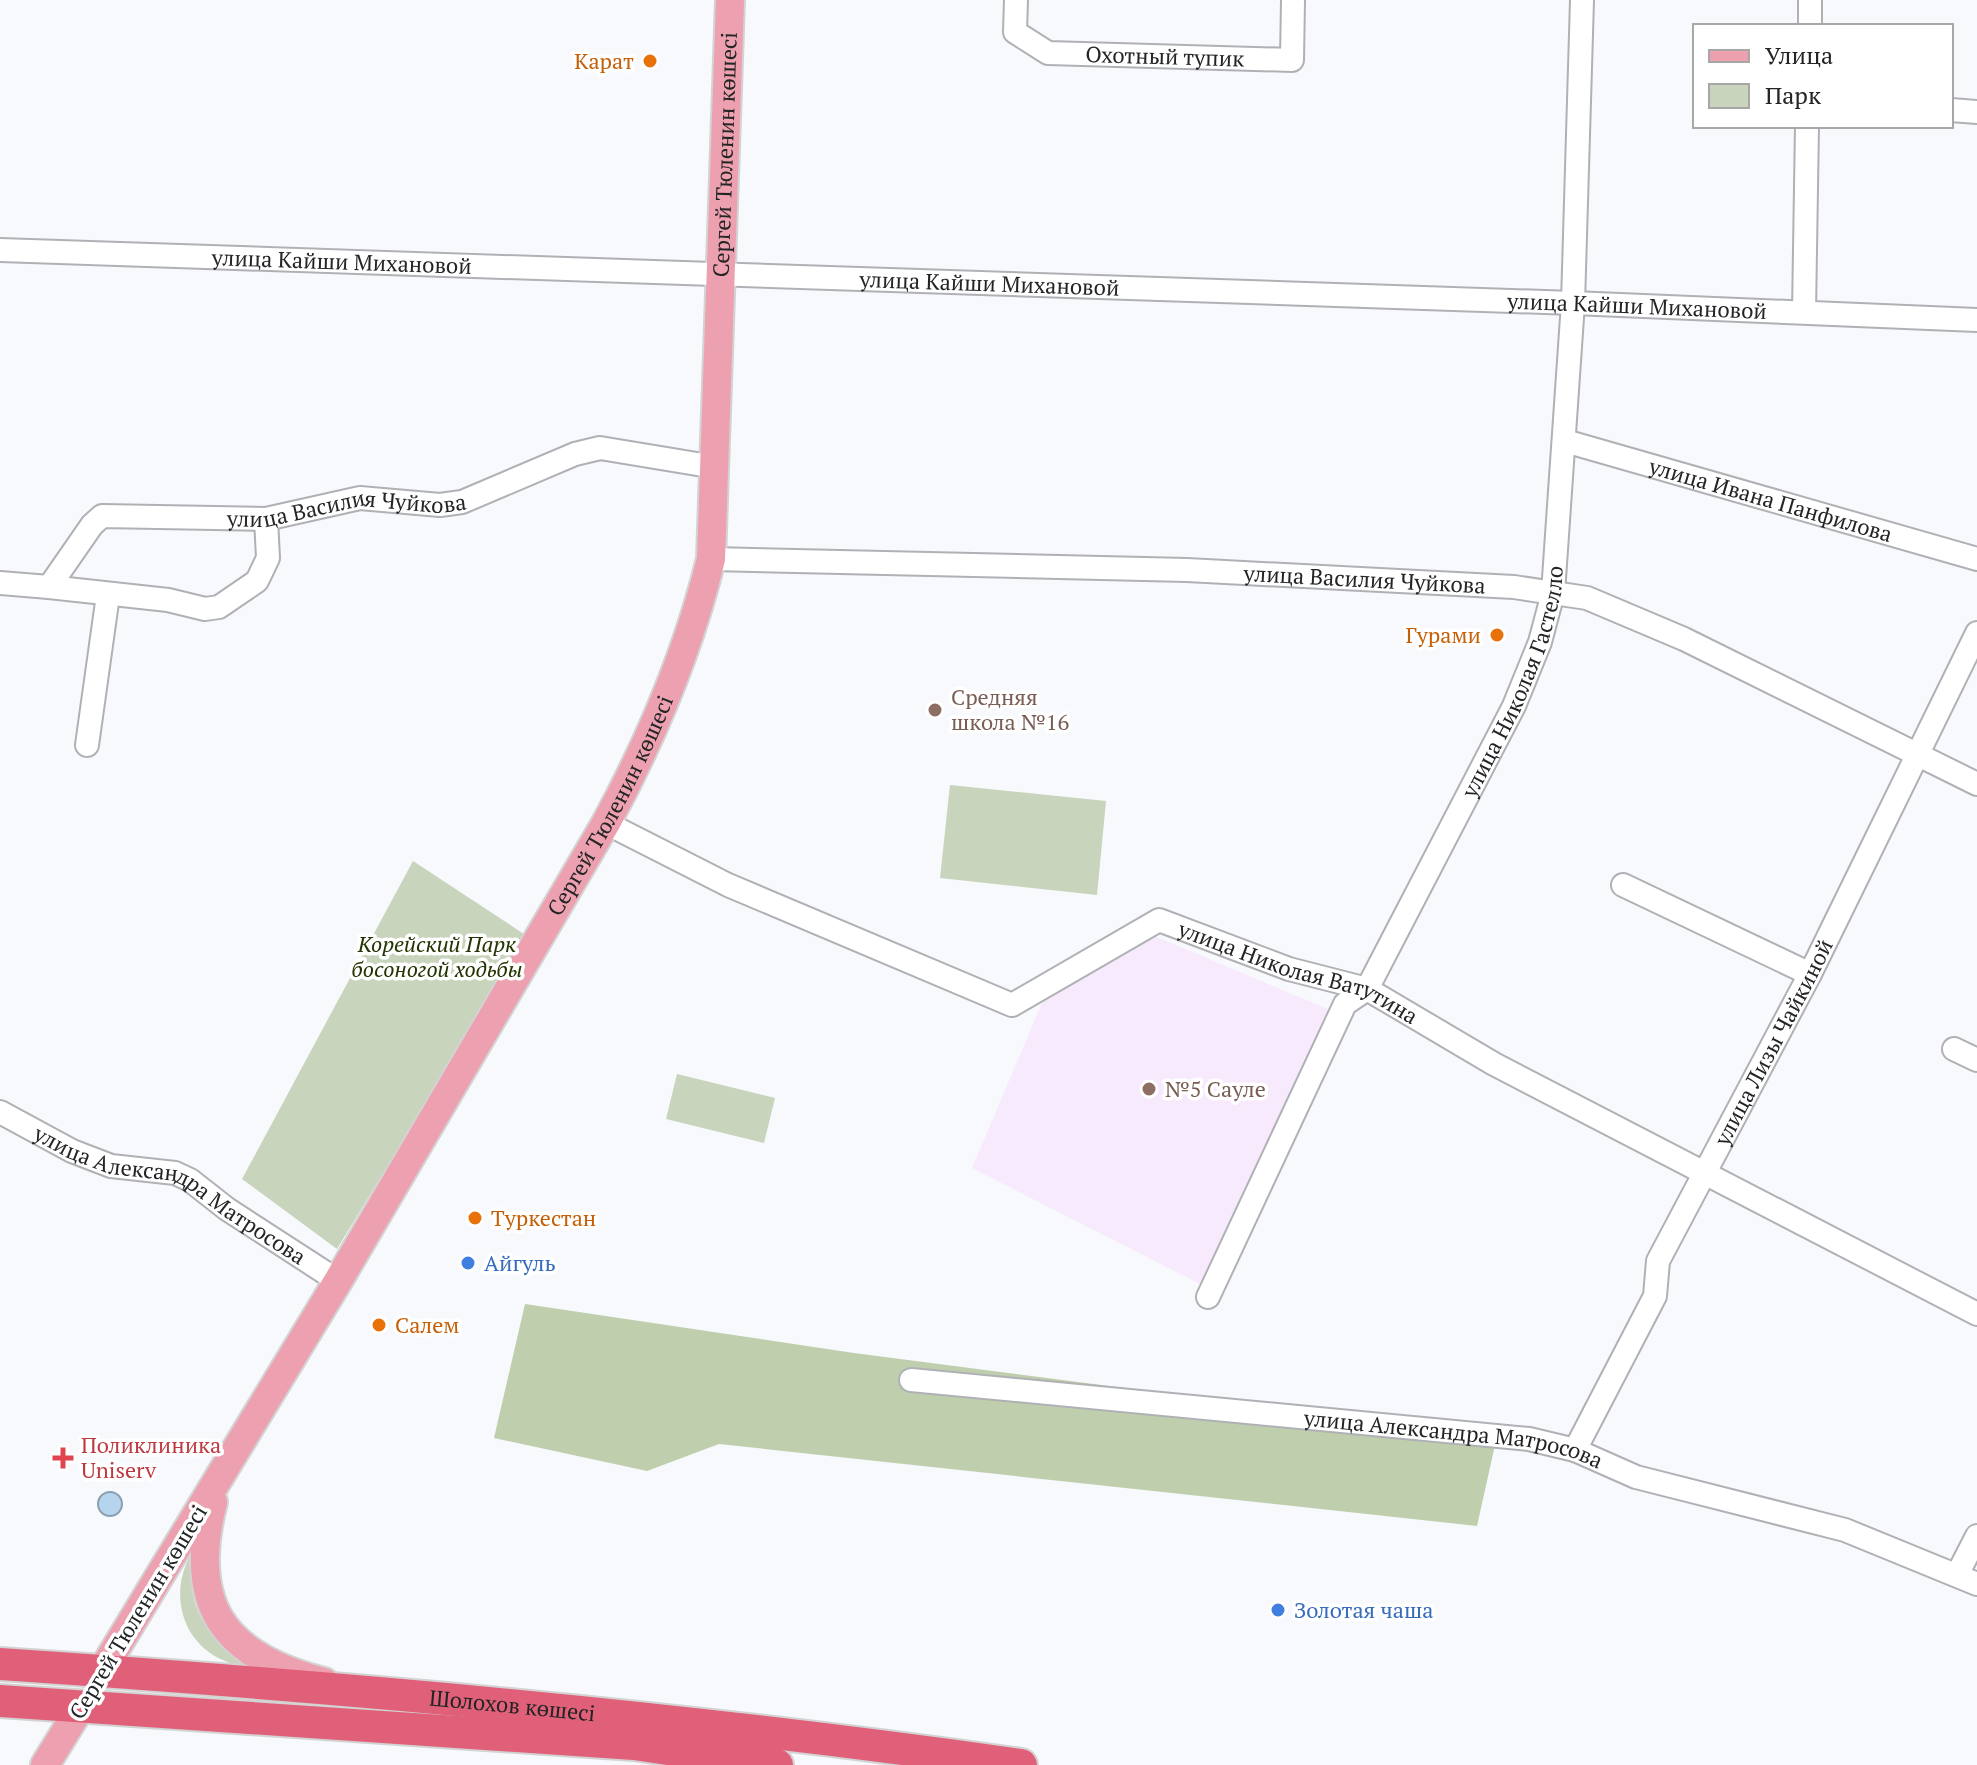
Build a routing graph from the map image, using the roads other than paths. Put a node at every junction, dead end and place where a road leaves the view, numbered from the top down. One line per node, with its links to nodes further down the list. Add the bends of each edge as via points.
1 (730, 0): 11 (main road, Сергей Тюленин көшесі)
2 (1016, 0): 3 (street, Охотный тупик, via 1015,32 1048,53 1292,60)
3 (1293, 0)
4 (1582, 0): 12 (street, улица Николая Гастелло)
5 (1810, 0): 6 (street)
6 (1810, 24)
7 (1953, 110): 8 (street)
8 (1977, 112)
9 (1807, 128): 13 (street)
10 (0, 250): 11 (street, улица Кайши Михановой)
11 (719, 275): 12 (street, улица Кайши Михановой); 16 (main road, Сергей Тюленин көшесі)
12 (1573, 303): 13 (street, улица Кайши Михановой); 15 (street, улица Николая Гастелло)
13 (1804, 312): 14 (street, улица Кайши Михановой)
14 (1977, 320)
15 (1565, 441): 19 (street, улица Ивана Панфилова); 22 (street, улица Николая Гастелло)
16 (715, 467): 17 (street, улица Василия Чуйкова, via 600,448 462,502 360,498); 18 (main road, Сергей Тюленин көшесі)
17 (266, 519): 21 (street, улица Василия Чуйкова, via 102,516); 23 (street, via 268,558 257,581 219,607)
18 (711, 559): 22 (street, улица Василия Чуйкова, via 1187,570); 28 (main road, Сергей Тюленин көшесі, via 672,687)
19 (1977, 559)
20 (0, 583): 21 (street)
21 (49, 587): 23 (street)
22 (1553, 593): 26 (street, улица Василия Чуйкова, via 1587,598 1684,639); 31 (street, улица Николая Гастелло, via 1514,706)
23 (108, 595): 25 (street)
24 (1977, 633): 26 (street, улица Лизы Чайкиной)
25 (87, 745)
26 (1917, 753): 27 (street, улица Василия Чуйкова); 30 (street, улица Лизы Чайкиной)
27 (1977, 784)
28 (606, 823): 31 (street, улица Николая Ватутина, via 728,885 1012,1005 1159,920 1289,969); 36 (main road, Сергей Тюленин көшесі)
29 (1623, 885): 30 (street)
30 (1810, 974): 35 (street, улица Лизы Чайкиной)
31 (1367, 989): 35 (street, улица Николая Ватутина, via 1494,1064); 37 (street, улица Николая Гастелло, via 1345,1004)
32 (1954, 1049): 33 (street)
33 (1977, 1060)
34 (0, 1112): 36 (street, улица Александра Матросова, via 111,1166 175,1173 190,1180)
35 (1705, 1171): 38 (street, улица Николая Ватутина); 40 (street, улица Лизы Чайкиной, via 1658,1261 1655,1296)
36 (338, 1281): 41 (main road, Сергей Тюленин көшесі)
37 (1208, 1297)
38 (1977, 1314)
39 (911, 1380): 40 (street, улица Александра Матросова, via 1529,1439)
40 (1575, 1450): 43 (street, улица Александра Матросова, via 1636,1477 1845,1530)
41 (219, 1478): 45 (main road, Сергей Тюленин көшесі); 46 (main road, via 202,1552 206,1592 216,1617 233,1638 258,1655 319,1681)
42 (1977, 1536): 43 (street)
43 (1967, 1580)
44 (0, 1664): 45 (highway, Шолохов көшесі)
45 (102, 1671): 46 (highway, Шолохов көшесі); 48 (highway, Сергей Тюленин көшесі)
46 (366, 1692): 51 (highway, Шолохов көшесі, via 625,1715)
47 (0, 1701): 48 (highway, Шолохов көшесі)
48 (80, 1708): 49 (main road, Сергей Тюленин көшесі); 50 (highway, Шолохов көшесі, via 634,1744)
49 (45, 1765)
50 (777, 1765)
51 (1021, 1765)

